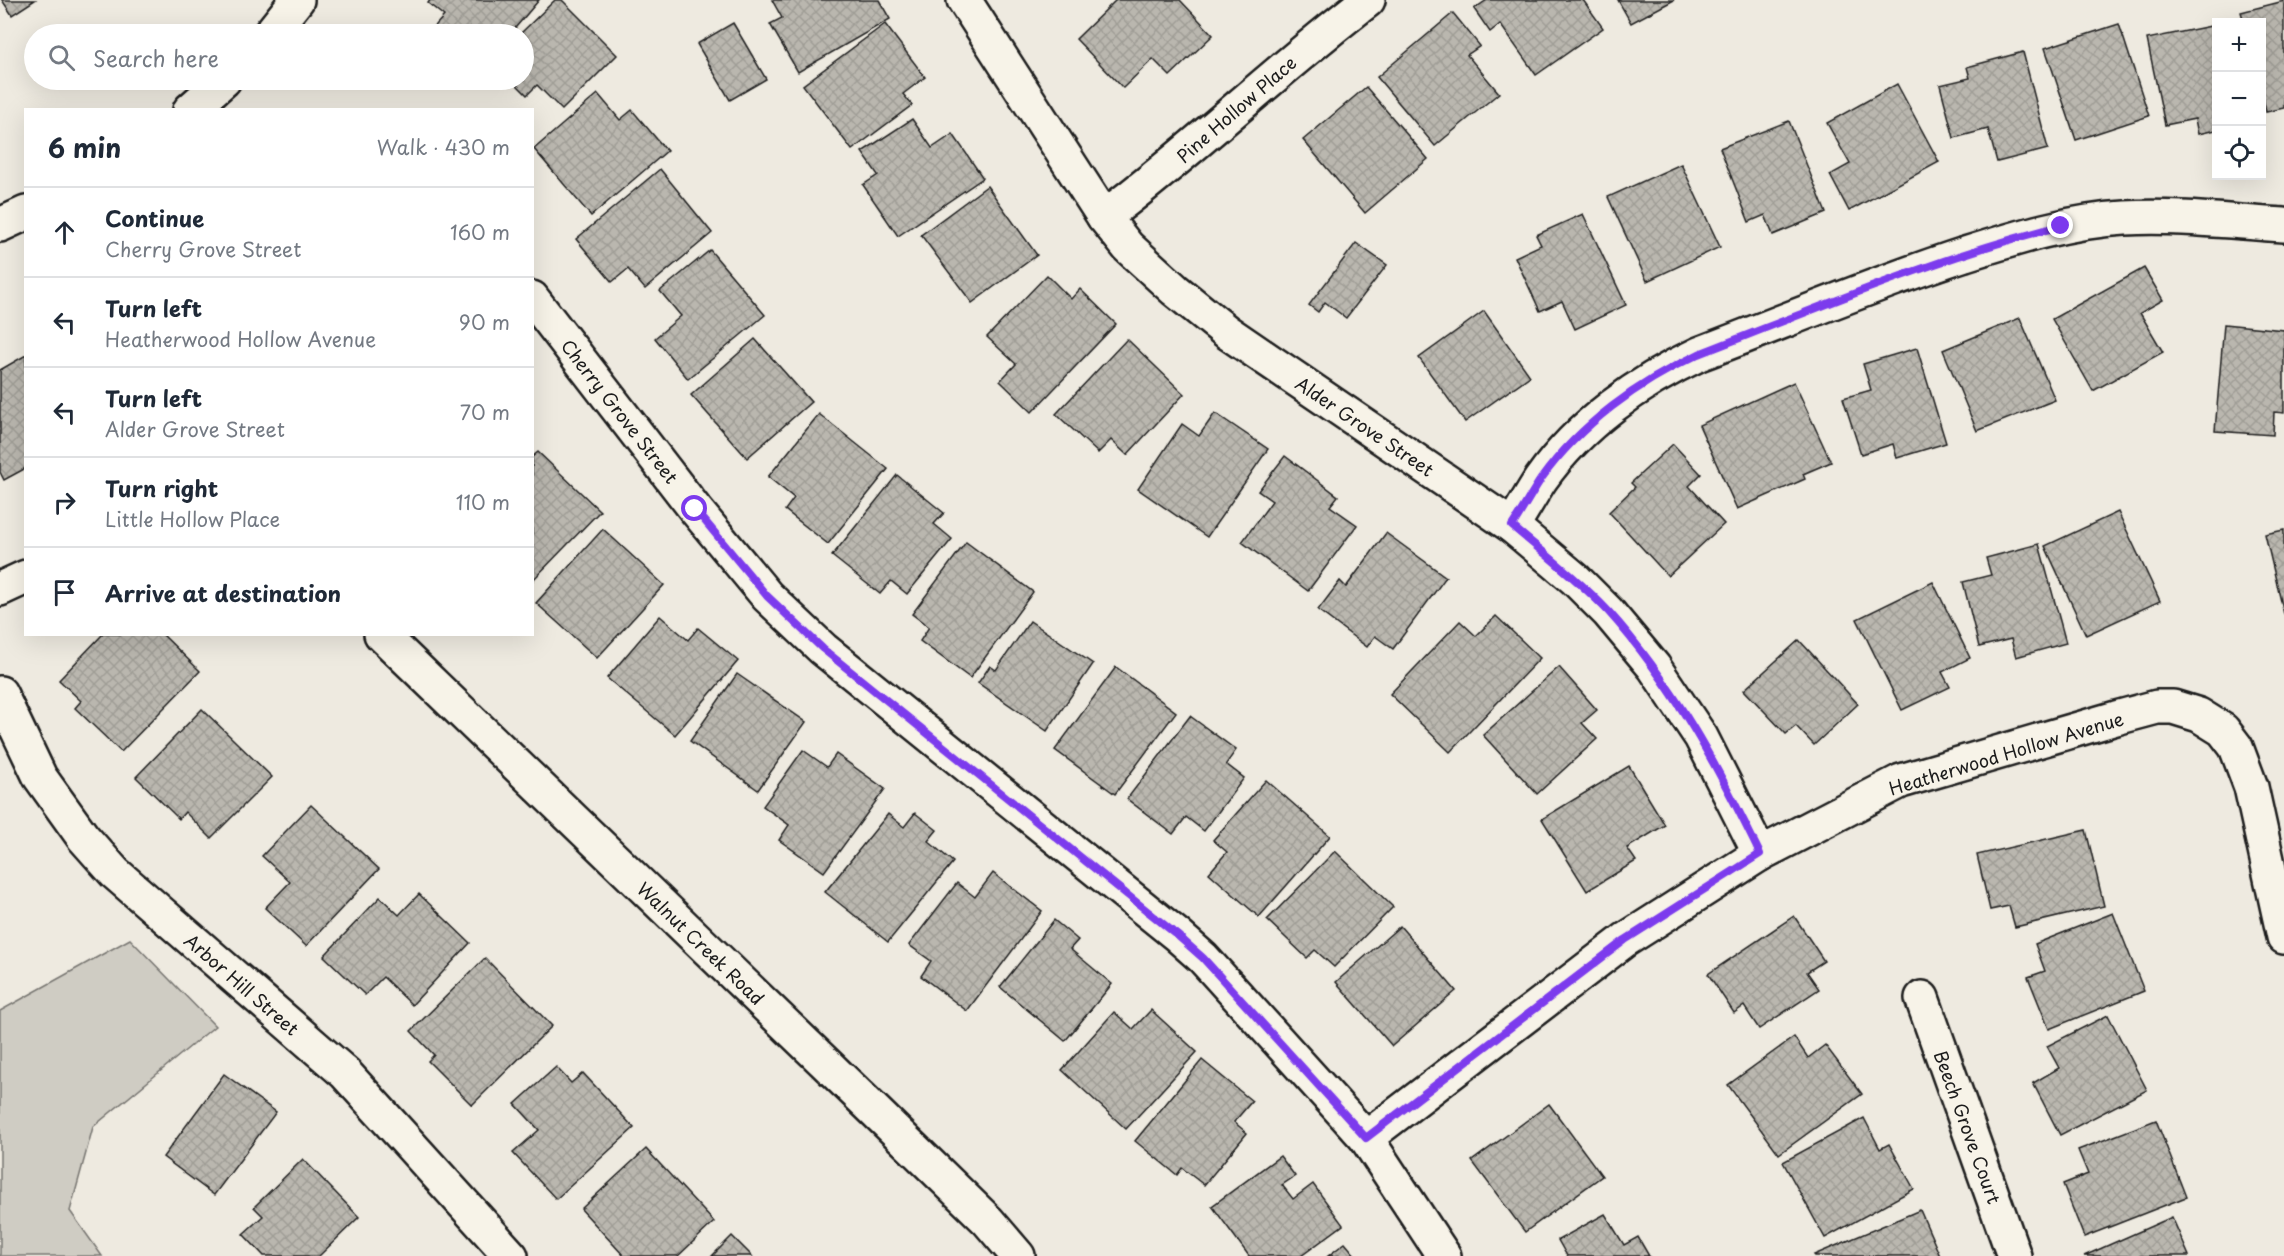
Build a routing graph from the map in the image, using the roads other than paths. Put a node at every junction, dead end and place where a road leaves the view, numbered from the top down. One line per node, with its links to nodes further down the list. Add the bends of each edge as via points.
1 (297, 0): 4 (street)
2 (964, 0): 8 (street, Alder Grove Street)
3 (1368, 0): 8 (street, Pine Hollow Place)
4 (278, 24)
5 (213, 90): 6 (street)
6 (192, 108)
7 (24, 214): 9 (street)
8 (1104, 217): 12 (street, Alder Grove Street, via 1128,247 1227,332)
9 (0, 225)
10 (2284, 225): 12 (street, via 2125,218 2061,226 1924,268 1699,354 1671,367 1611,407 1566,448)
11 (534, 301): 20 (street, Cherry Grove Street, via 767,596 823,649 1203,958)
12 (1512, 526): 17 (street, Alder Grove Street, via 1575,579 1654,667 1701,737)
13 (24, 578): 14 (street)
14 (0, 589)
15 (383, 636): 22 (street, Walnut Creek Road, via 988,1221)
16 (0, 693): 21 (street, Arbor Hill Street, via 40,777 82,837 115,873 345,1073)
17 (1760, 854): 18 (street, Heatherwood Hollow Avenue, via 1901,781 2157,707 2173,707 2210,721 2223,730 2235,747 2251,787); 20 (street, Heatherwood Hollow Avenue, via 1625,940)
18 (2284, 937)
19 (1922, 998): 24 (street, Beech Grove Court)
20 (1366, 1138): 23 (street, Cherry Grove Street)
21 (511, 1256)
22 (1018, 1256)
23 (1444, 1256)
24 (2014, 1256)

